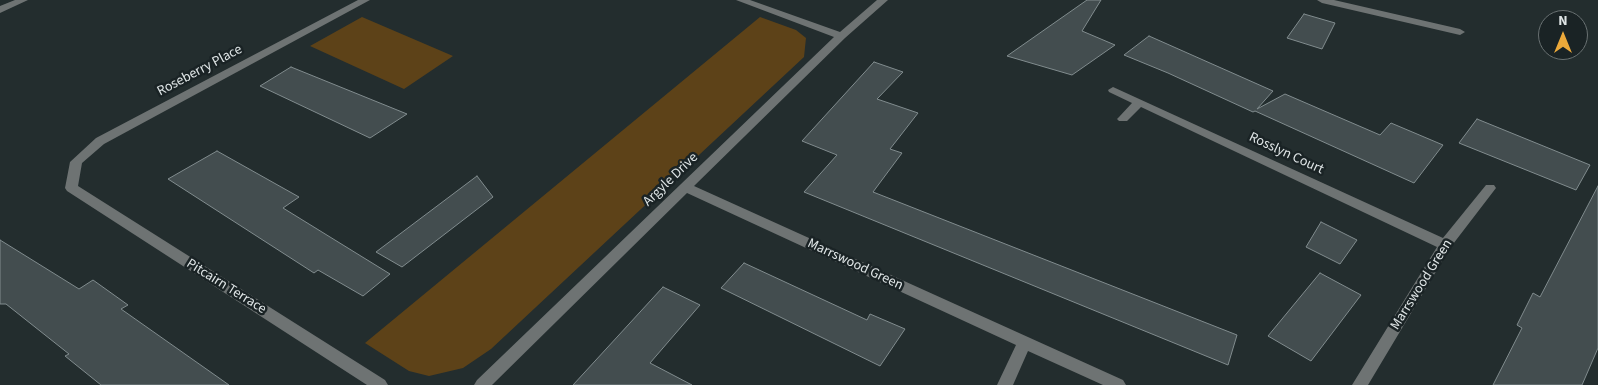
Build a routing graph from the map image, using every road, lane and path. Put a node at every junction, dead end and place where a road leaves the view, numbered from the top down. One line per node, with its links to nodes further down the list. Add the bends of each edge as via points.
1 (23, 0): 6 (street)
2 (365, 0): 12 (street, Roseberry Place, via 100,141 76,162)
3 (741, 0): 8 (street)
4 (883, 0): 8 (street, Argyle Drive)
5 (1322, 0): 7 (street)
6 (0, 10)
7 (1460, 32)
8 (841, 36): 13 (street, Argyle Drive)
9 (1113, 90): 10 (street, Rosslyn Court)
10 (1140, 102): 11 (street); 15 (street, Rosslyn Court)
11 (1122, 119)
12 (71, 188): 17 (street, Pitcairn Terrace)
13 (685, 188): 16 (street, Marrswood Green); 18 (street, Argyle Drive)
14 (1490, 188): 15 (street, Marrswood Green)
15 (1446, 246): 21 (street, Marrswood Green)
16 (1025, 342): 19 (street); 20 (street, Marrswood Green)
17 (380, 385)
18 (482, 385)
19 (1005, 385)
20 (1118, 385)
21 (1360, 385)

